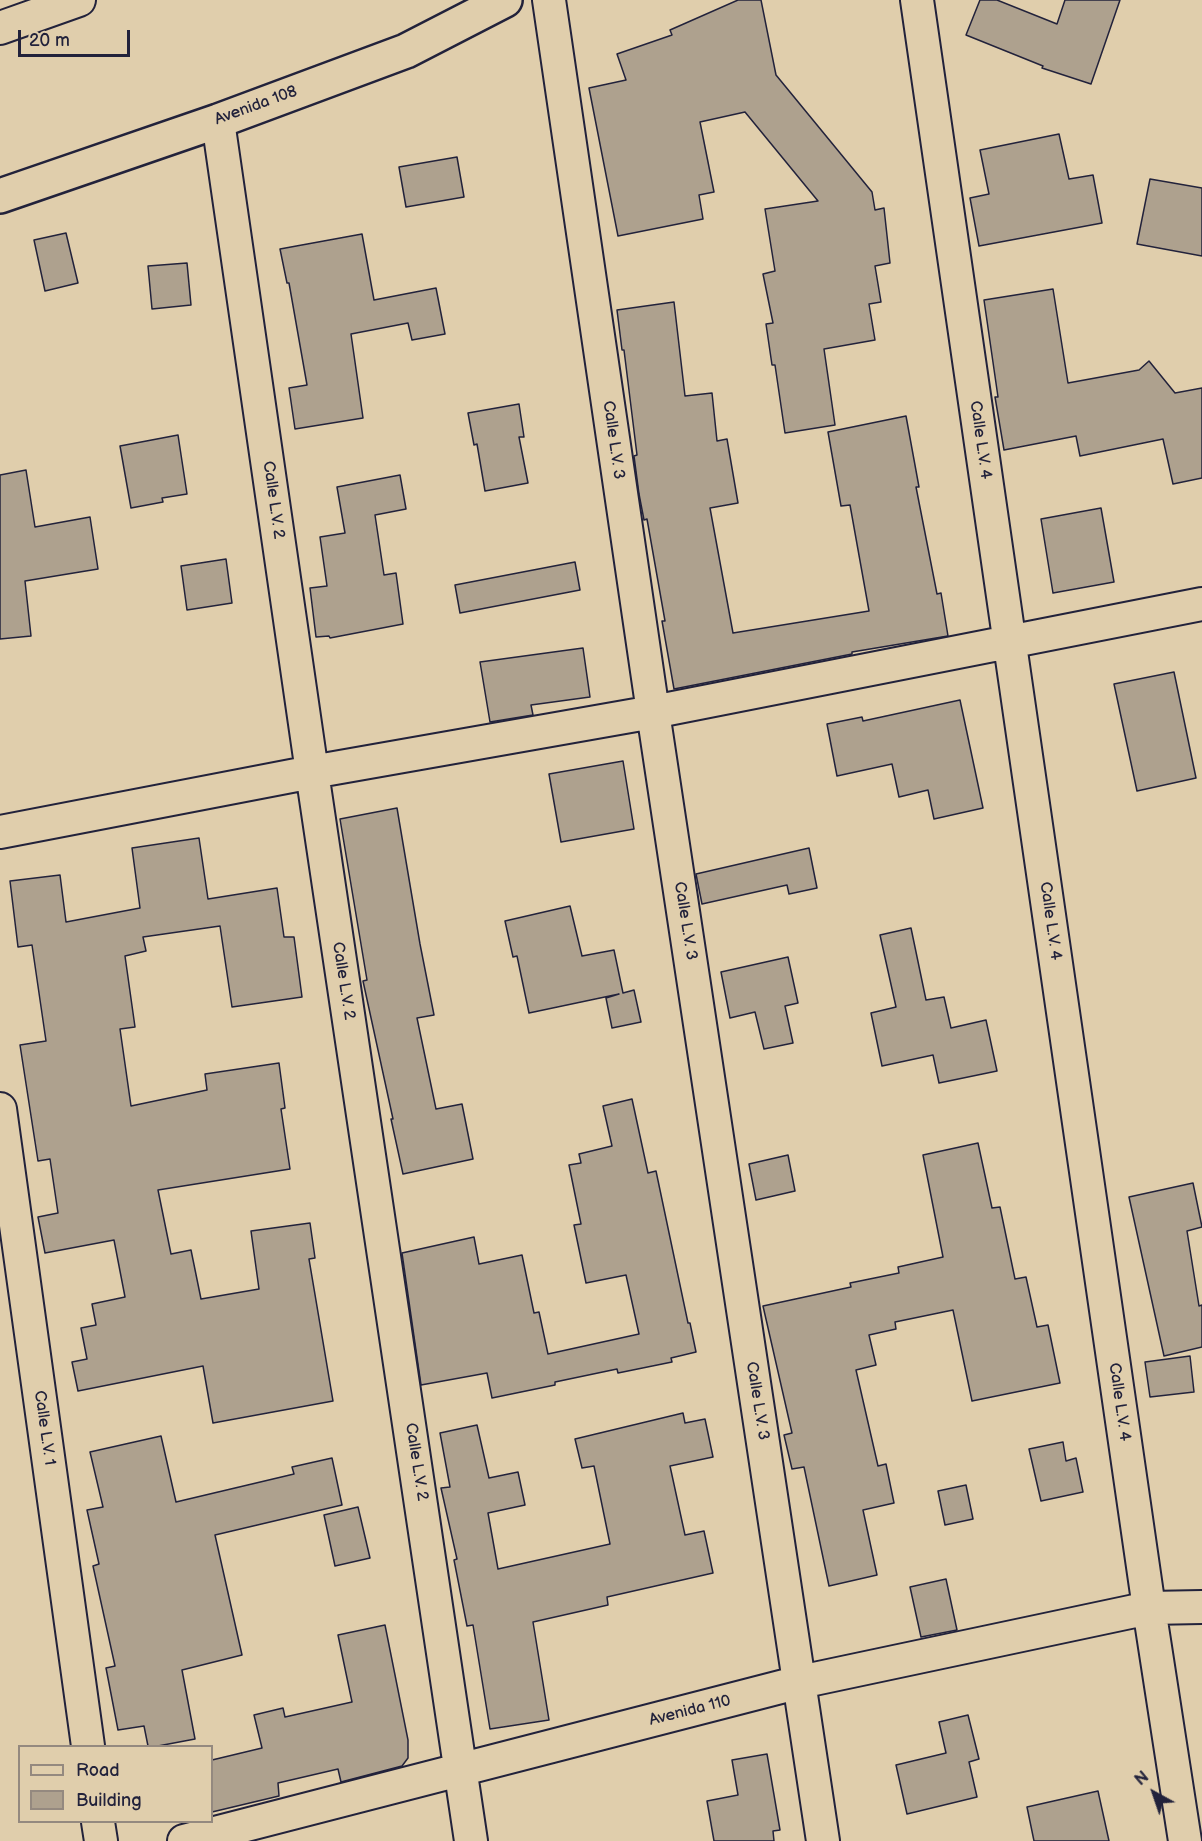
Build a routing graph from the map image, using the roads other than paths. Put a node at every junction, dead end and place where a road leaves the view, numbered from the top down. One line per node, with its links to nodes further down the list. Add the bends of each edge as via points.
1 (505, 0): 6 (street, Avenida 108, via 406,51)
2 (549, 0): 10 (street, Calle L.V. 3)
3 (917, 0): 9 (street, Calle L.V. 4)
4 (70, 1): 5 (street)
5 (0, 28)
6 (218, 121): 7 (street, Avenida 108); 11 (street, Calle L.V. 2)
7 (0, 196)
8 (1202, 604): 9 (street)
9 (1009, 640): 10 (street); 15 (street, Calle L.V. 4)
10 (653, 712): 11 (street); 16 (street, Calle L.V. 3)
11 (312, 772): 12 (street); 18 (street, Calle L.V. 2)
12 (0, 832)
13 (0, 1109): 17 (street, Calle L.V. 1)
14 (1202, 1607): 15 (street, Avenida 110)
15 (1149, 1608): 16 (street, Avenida 110); 24 (street, Calle L.V. 4)
16 (800, 1683): 18 (street, Avenida 110); 23 (street, Calle L.V. 3)
17 (88, 1745)
18 (462, 1769): 21 (street, Avenida 110); 22 (street, Calle L.V. 2)
19 (98, 1823): 20 (street)
20 (101, 1841)
21 (184, 1841)
22 (471, 1841)
23 (823, 1841)
24 (1185, 1841)

